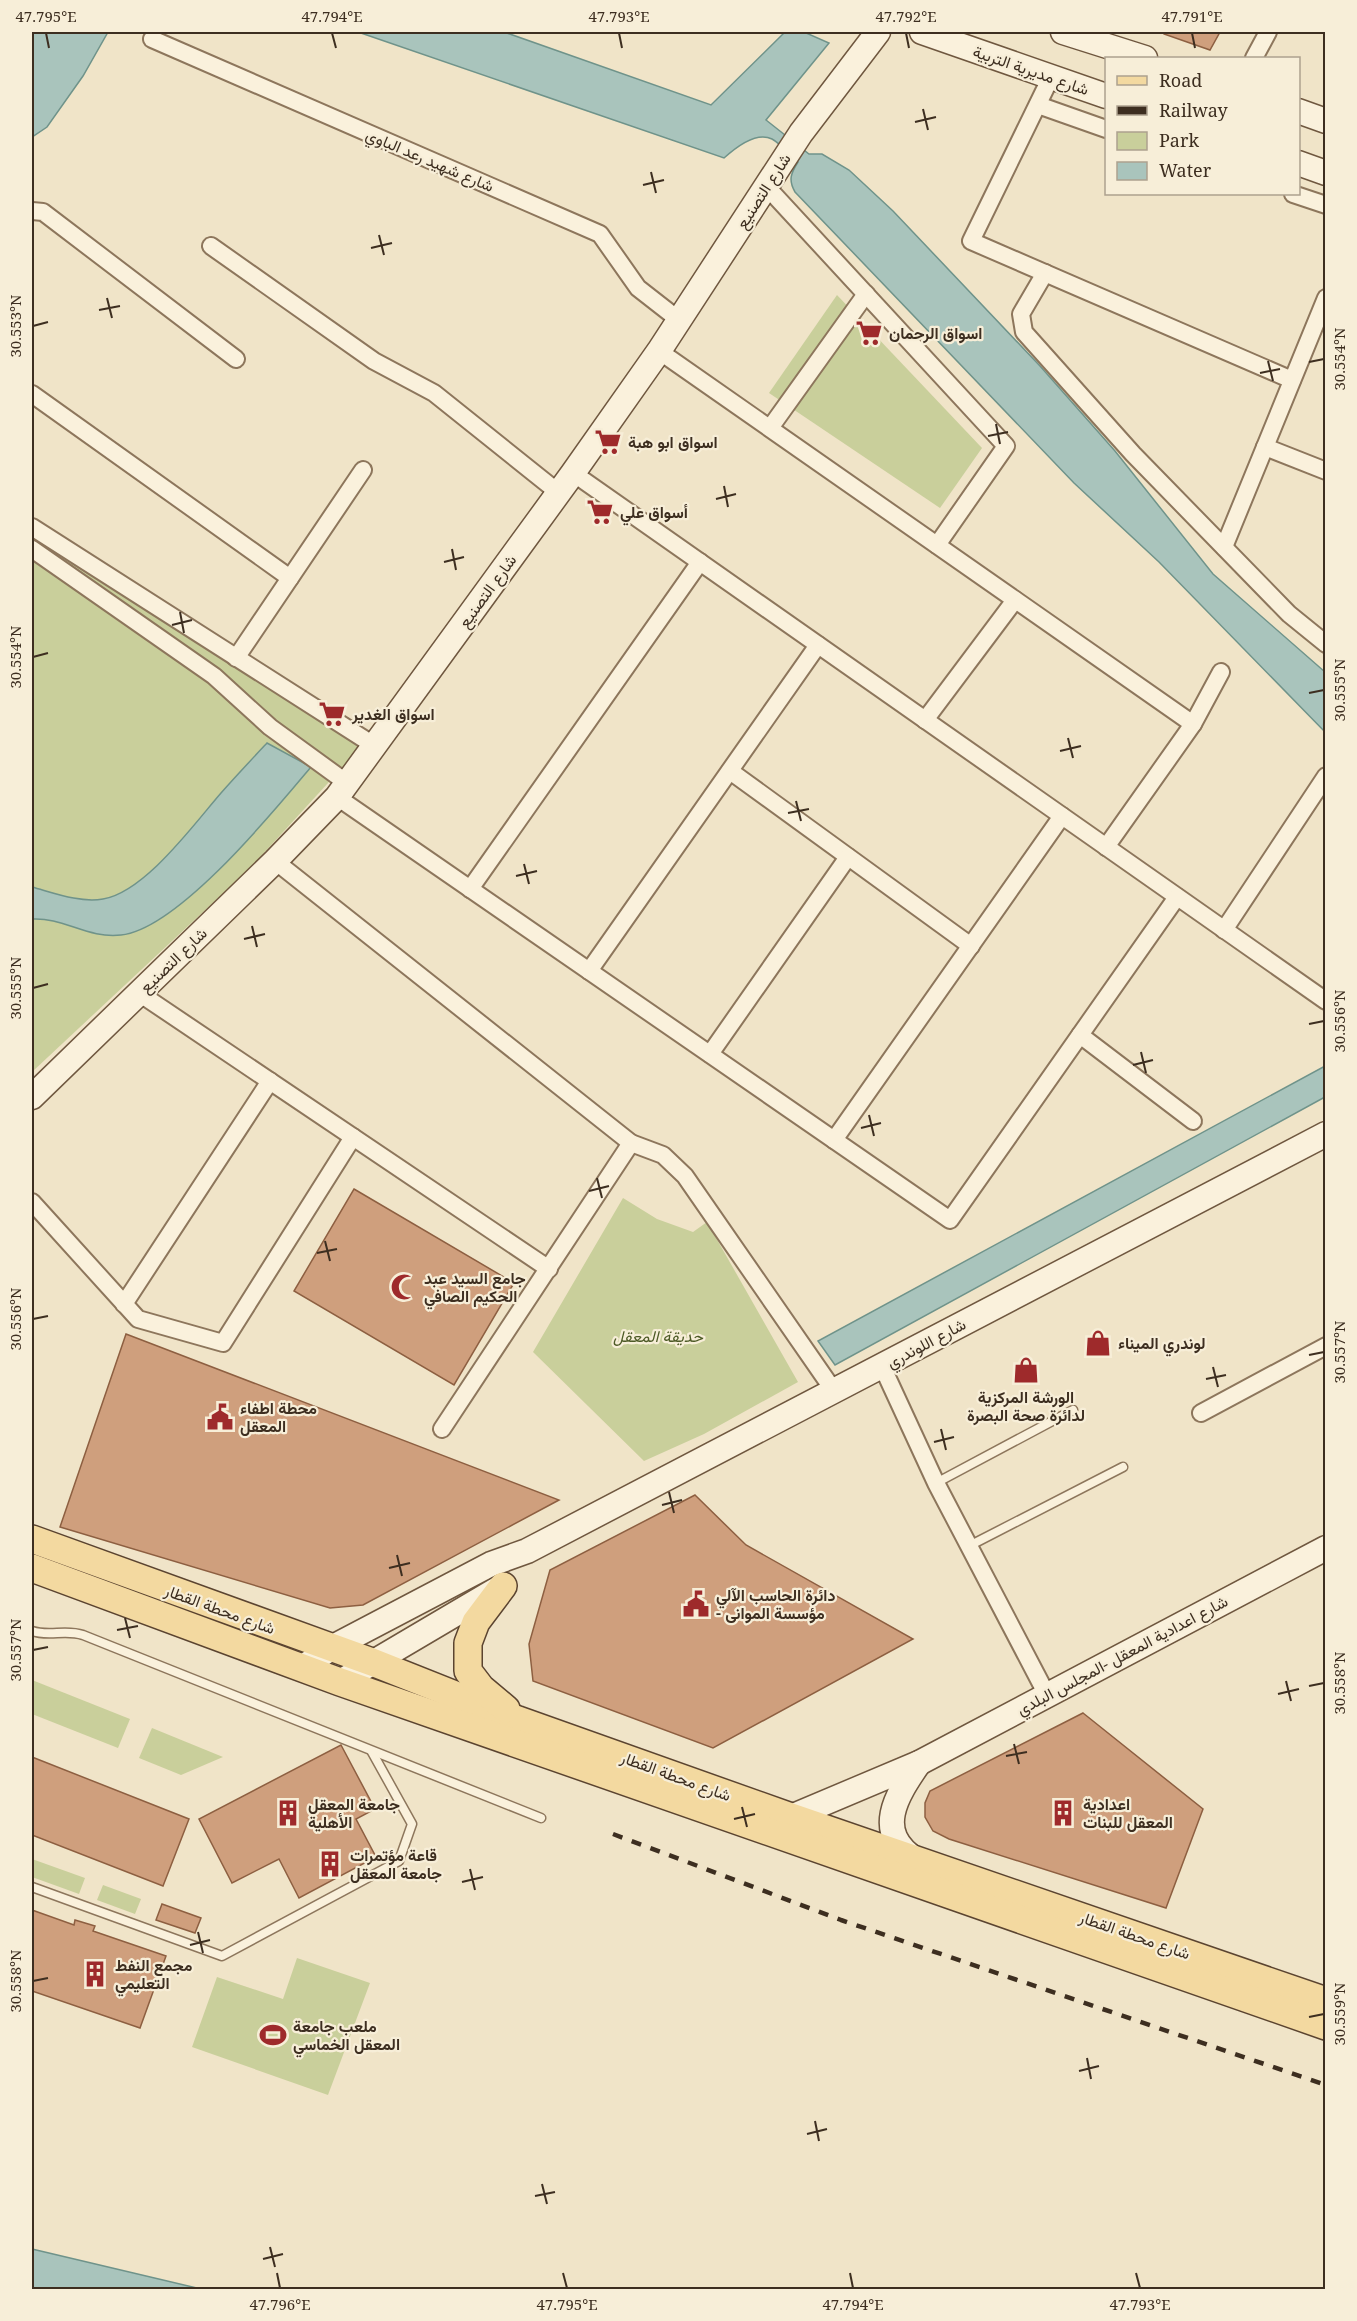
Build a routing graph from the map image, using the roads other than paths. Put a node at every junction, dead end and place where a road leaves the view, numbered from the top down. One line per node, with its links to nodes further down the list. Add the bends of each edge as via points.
1 (878, 32): 16 (street, شارع التصنيع)
2 (922, 32): 8 (street, شارع مديرية التربية)
3 (1063, 32): 6 (street)
4 (1268, 32): 7 (street)
5 (152, 39): 24 (street, شارع شهيد رعد الباوي, via 600,234 638,288)
6 (1141, 57)
7 (1255, 57)
8 (1051, 77): 9 (street, شارع مديرية التربية); 10 (street)
9 (1105, 95)
10 (1038, 105): 13 (street); 21 (street, via 971,241)
11 (1300, 111): 12 (street)
12 (1326, 121)
13 (1105, 128)
14 (1300, 163): 15 (street)
15 (1326, 173)
16 (766, 186): 22 (street); 24 (street, شارع التصنيع)
17 (1296, 195): 18 (street)
18 (1326, 205)
19 (32, 212): 26 (street, via 43,212)
20 (211, 246): 34 (street, via 374,361 434,393)
21 (1045, 273): 27 (street); 37 (street, via 1021,314 1024,332 1132,454)
22 (866, 294): 29 (street); 36 (street, via 1006,446)
23 (1326, 298): 27 (street)
24 (679, 320): 25 (street, شارع التصنيع)
25 (659, 351): 29 (street); 33 (street, شارع التصنيع)
26 (236, 359)
27 (1292, 380): 30 (street)
28 (32, 394): 40 (street)
29 (770, 428): 36 (street)
30 (1265, 447): 32 (street); 37 (street)
31 (363, 470): 40 (street)
32 (1326, 471)
33 (573, 473): 34 (street, شارع التصنيع); 39 (street)
34 (559, 493): 48 (street, شارع التصنيع)
35 (32, 527): 44 (street)
36 (937, 545): 41 (street)
37 (1224, 547): 42 (street, via 1289,614)
38 (32, 549): 51 (street, via 214,676)
39 (700, 562): 43 (street); 56 (street)
40 (290, 578): 44 (street)
41 (1015, 600): 46 (street); 47 (street)
42 (1326, 644)
43 (818, 645): 46 (street); 49 (street)
44 (236, 658): 48 (street)
45 (1221, 672): 47 (street)
46 (925, 720): 52 (street)
47 (1193, 724): 53 (street)
48 (375, 746): 51 (street, شارع التصنيع)
49 (730, 771): 54 (street); 60 (street)
50 (1326, 776): 58 (street)
51 (342, 790): 55 (street, شارع التصنيع); 56 (street)
52 (1062, 816): 53 (street); 59 (street)
53 (1106, 847): 57 (street)
54 (848, 857): 59 (street); 64 (street)
55 (275, 861): 61 (street, شارع التصنيع); 71 (street)
56 (470, 889): 60 (street)
57 (1177, 897): 58 (street); 63 (street)
58 (1224, 930): 62 (street)
59 (971, 946): 70 (street)
60 (590, 971): 64 (street)
61 (139, 993): 65 (street); 66 (street, شارع التصنيع)
62 (1326, 1001)
63 (1080, 1035): 67 (street); 70 (street, via 950,1220)
64 (710, 1054): 70 (street)
65 (270, 1082): 69 (street); 74 (street)
66 (32, 1097)
67 (1193, 1121)
68 (1326, 1134): 76 (street, شارع اللوندري)
69 (353, 1137): 73 (street); 74 (street, via 223,1343 138,1319)
70 (834, 1140)
71 (631, 1143): 73 (street); 77 (street, via 663,1155 685,1176)
72 (32, 1202): 74 (street)
73 (549, 1269): 80 (street)
74 (124, 1304)
75 (1326, 1346): 79 (street)
76 (882, 1366): 77 (street, شارع اللوندري); 82 (street)
77 (834, 1391): 86 (street, شارع اللوندري)
78 (1073, 1410): 82 (lane)
79 (1201, 1413)
80 (442, 1429)
81 (1123, 1467): 84 (lane)
82 (936, 1483): 84 (street)
83 (32, 1539): 88 (main road, شارع محطة القطار)
84 (969, 1546): 96 (street)
85 (1326, 1548): 96 (street, شارع اعدادية المعقل -المجلس البلدي)
86 (527, 1551): 89 (street); 92 (street, شارع اللوندري, via 490,1564)
87 (32, 1568): 90 (main road, شارع محطة القطار)
88 (134, 1578): 90 (main road); 92 (main road, شارع محطة القطار)
89 (503, 1586): 93 (street); 97 (main road, via 476,1622 468,1643 468,1671 481,1688)
90 (122, 1603): 94 (main road, شارع محطة القطار)
91 (32, 1631): 98 (lane, via 82,1635)
92 (331, 1648): 93 (main road, شارع محطة القطار); 94 (street, شارع اللوندري)
93 (372, 1662): 95 (street); 97 (main road, شارع محطة القطار)
94 (302, 1668): 95 (main road, شارع محطة القطار)
95 (340, 1683): 105 (main road, شارع محطة القطار)
96 (1047, 1695): 99 (street, شارع اعدادية المعقل -المجلس البلدي)
97 (518, 1720): 100 (main road, شارع محطة القطار)
98 (372, 1751): 101 (lane); 103 (lane, via 412,1824 399,1862 222,1956)
99 (919, 1763): 100 (street, شارع اعدادية المعقل -المجلس البلدي); 102 (street, via 899,1791 892,1819 898,1847)
100 (791, 1817): 102 (main road, شارع محطة القطار)
101 (542, 1818)
102 (917, 1860): 104 (main road, شارع محطة القطار)
103 (32, 1887)
104 (1326, 2001)
105 (1326, 2026)

